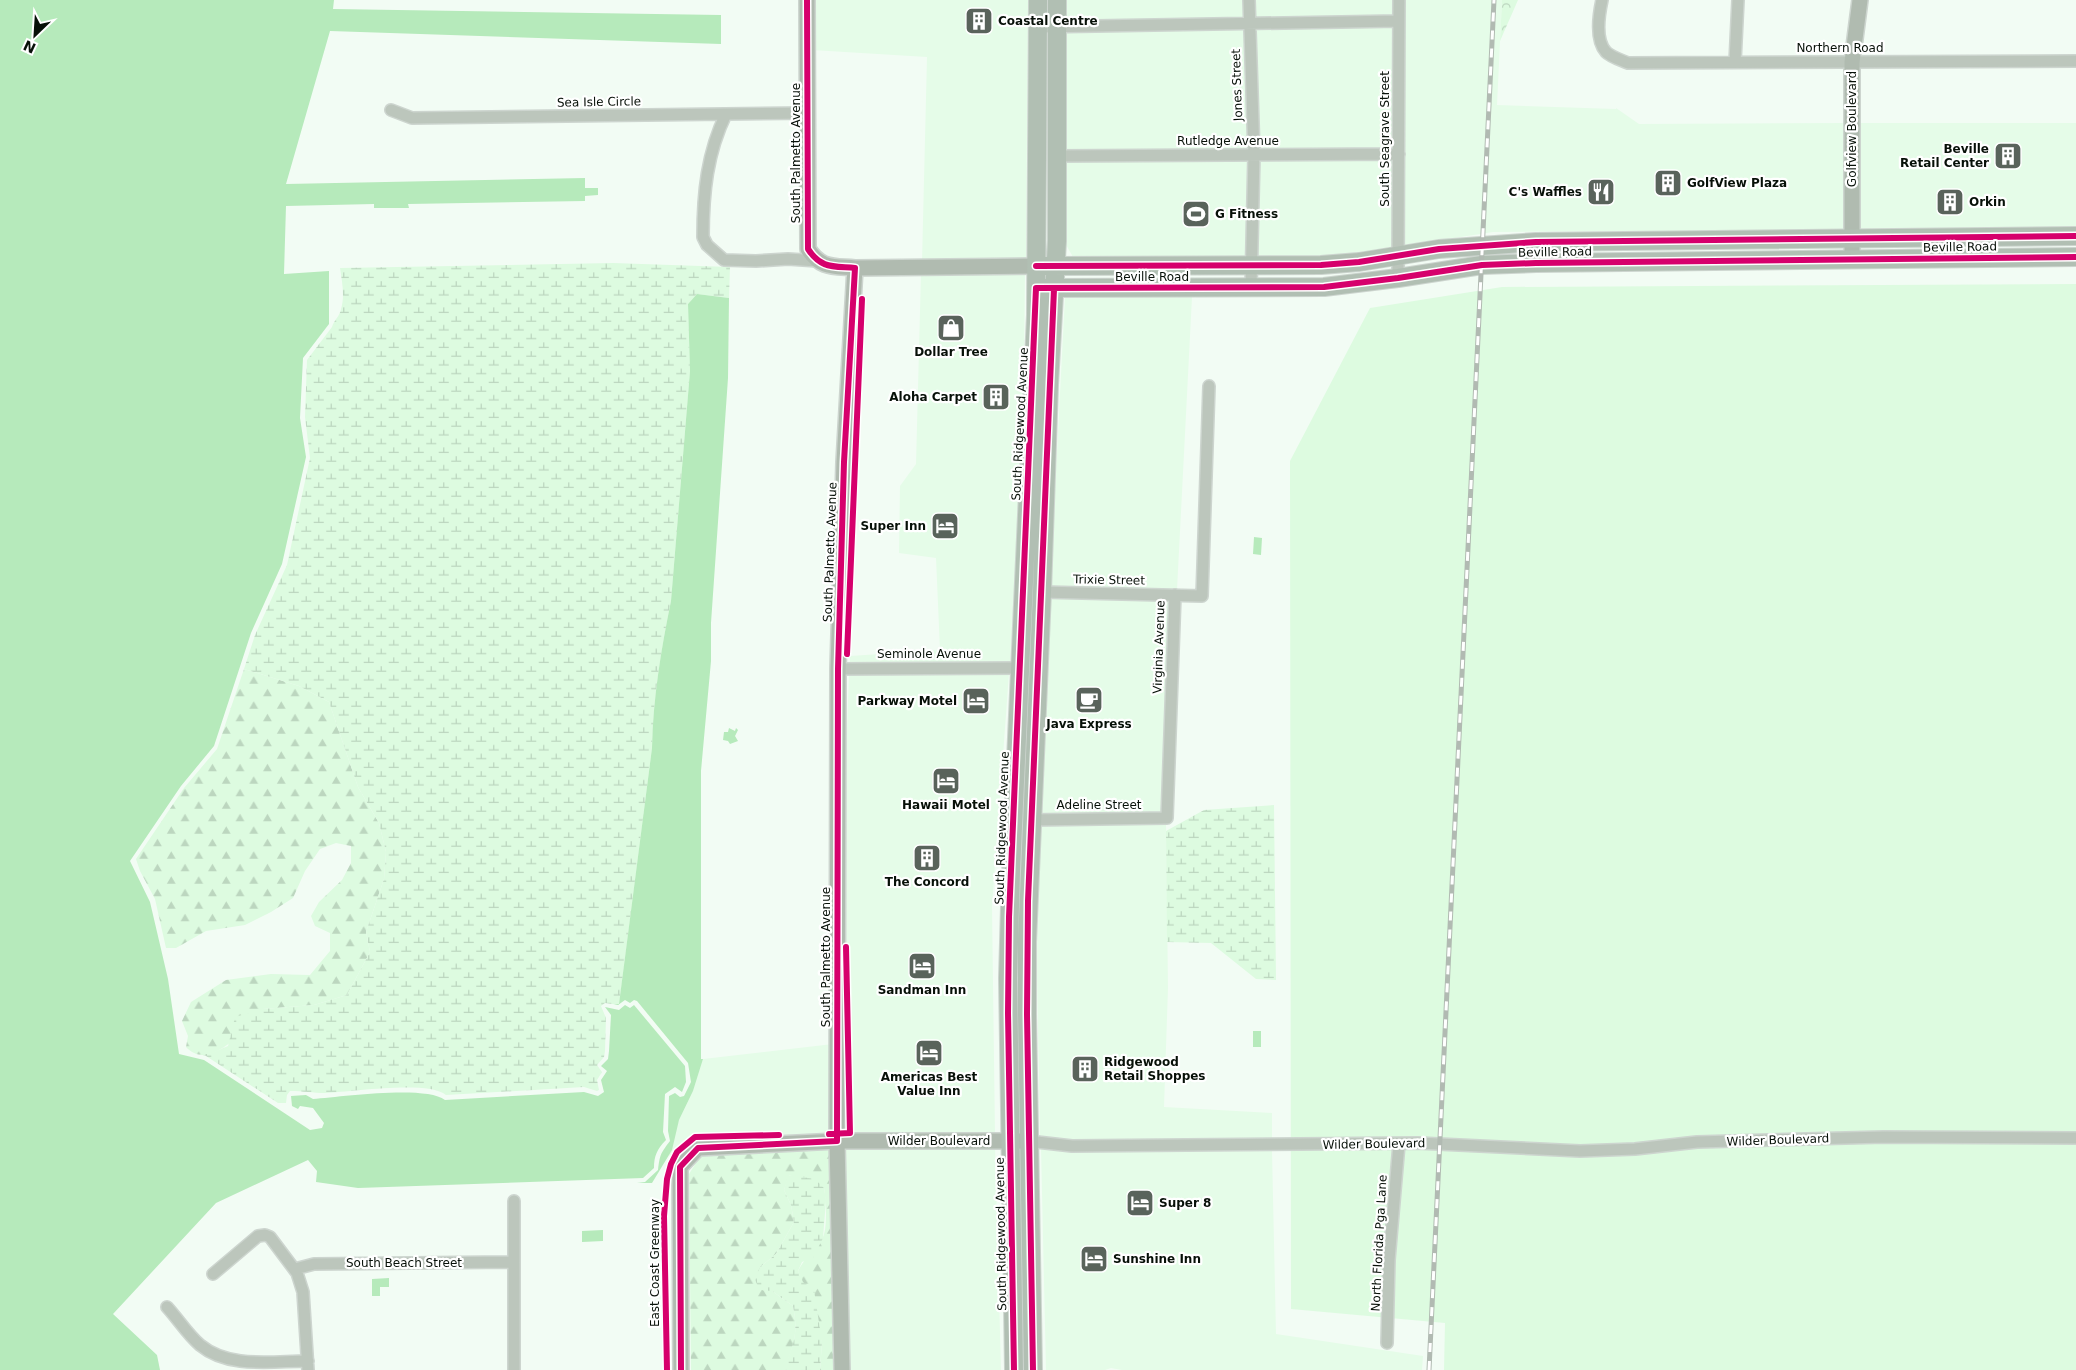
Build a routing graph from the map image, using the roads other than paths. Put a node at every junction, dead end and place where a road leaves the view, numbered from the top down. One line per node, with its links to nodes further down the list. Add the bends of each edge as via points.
1 (807, 0): 17 (street, South Palmetto Avenue)
2 (1038, 0): 11 (main road, South Ridgewood Avenue)
3 (1057, 0): 12 (main road, South Ridgewood Avenue)
4 (1249, 0): 10 (street, Jones Street)
5 (1399, 0): 9 (street, South Seagrave Street)
6 (1602, 0): 14 (street, Northern Road, via 1599,16 1602,44 1607,53 1628,63)
7 (1738, 0): 14 (street)
8 (1860, 0): 15 (street, Golfview Boulevard)
9 (1398, 21): 10 (street); 20 (street, South Seagrave Street)
10 (1248, 23): 12 (street); 19 (street, Jones Street)
11 (1037, 27): 12 (street); 30 (main road, South Ridgewood Avenue)
12 (1057, 28): 21 (main road, South Ridgewood Avenue)
13 (2076, 61): 15 (street, Northern Road)
14 (1735, 62): 15 (street, Northern Road)
15 (1852, 62): 23 (street, Golfview Boulevard)
16 (391, 110): 18 (street, Sea Isle Circle, via 412,118)
17 (808, 113): 18 (street, Sea Isle Circle); 28 (street, South Palmetto Avenue, via 808,249)
18 (726, 114): 28 (street, via 712,147 706,176 703,236 707,245 724,260)
19 (1254, 154): 20 (street, Rutledge Avenue); 21 (street, Rutledge Avenue); 32 (street, Jones Street)
20 (1399, 154): 25 (street, South Seagrave Street)
21 (1057, 156): 31 (main road, South Ridgewood Avenue)
22 (2075, 236): 23 (main road, Beville Road); 26 (street)
23 (1852, 239): 24 (main road, Beville Road); 27 (street, Golfview Boulevard)
24 (1536, 242): 25 (main road, Beville Road, via 1448,248); 29 (street)
25 (1398, 257): 32 (main road, Beville Road, via 1324,265); 34 (street, South Seagrave Street)
26 (2075, 257): 27 (main road, Beville Road)
27 (1852, 259): 29 (main road, Beville Road)
28 (818, 261): 33 (street, via 828,266)
29 (1536, 263): 34 (main road, Beville Road, via 1482,265)
30 (1036, 266): 31 (main road, Beville Road); 33 (street, Beville Road); 36 (main road, South Ridgewood Avenue)
31 (1056, 266): 32 (main road, Beville Road); 36 (main road, South Ridgewood Avenue)
32 (1252, 266): 35 (street, Jones Street)
33 (856, 268): 42 (street, South Palmetto Avenue, via 844,462)
34 (1398, 278): 35 (main road, Beville Road, via 1324,287)
35 (1251, 288): 36 (main road, Beville Road)
36 (1045, 289): 38 (main road, South Ridgewood Avenue); 39 (main road, South Ridgewood Avenue)
37 (1209, 386): 40 (street, Virginia Avenue, via 1202,596)
38 (1026, 540): 39 (main road, via 1034,548); 41 (main road, South Ridgewood Avenue)
39 (1042, 586): 40 (street, Trixie Street); 45 (main road, South Ridgewood Avenue)
40 (1175, 595): 44 (street, Virginia Avenue)
41 (1020, 668): 42 (street, Seminole Avenue); 43 (main road, South Ridgewood Avenue)
42 (838, 669): 47 (street, South Palmetto Avenue)
43 (1015, 780): 45 (main road, via 1023,809); 48 (main road, South Ridgewood Avenue, via 1008,968)
44 (1167, 818): 45 (street, Adeline Street)
45 (1032, 820): 49 (main road, South Ridgewood Avenue, via 1027,980)
46 (2076, 1138): 50 (street, Wilder Boulevard, via 1879,1137 1697,1142 1580,1151)
47 (837, 1140): 48 (street, Wilder Boulevard); 59 (street, Wilder Boulevard, via 698,1148 680,1167); 60 (street, South Palmetto Avenue)
48 (1010, 1141): 49 (street, Wilder Boulevard); 61 (main road, South Ridgewood Avenue)
49 (1028, 1141): 50 (street, Wilder Boulevard, via 1072,1146); 62 (main road, South Ridgewood Avenue)
50 (1399, 1144): 56 (street, North Florida Pga Lane, via 1389,1260)
51 (514, 1201): 52 (street)
52 (514, 1262): 53 (street, South Beach Street, via 314,1264); 58 (street)
53 (295, 1269): 54 (street, via 265,1235 258,1236); 57 (street, via 303,1292)
54 (213, 1274)
55 (167, 1307): 57 (street, via 199,1344 221,1358)
56 (1387, 1343)
57 (308, 1366)
58 (514, 1370)
59 (680, 1370)
60 (842, 1370)
61 (1014, 1370)
62 (1033, 1370)

